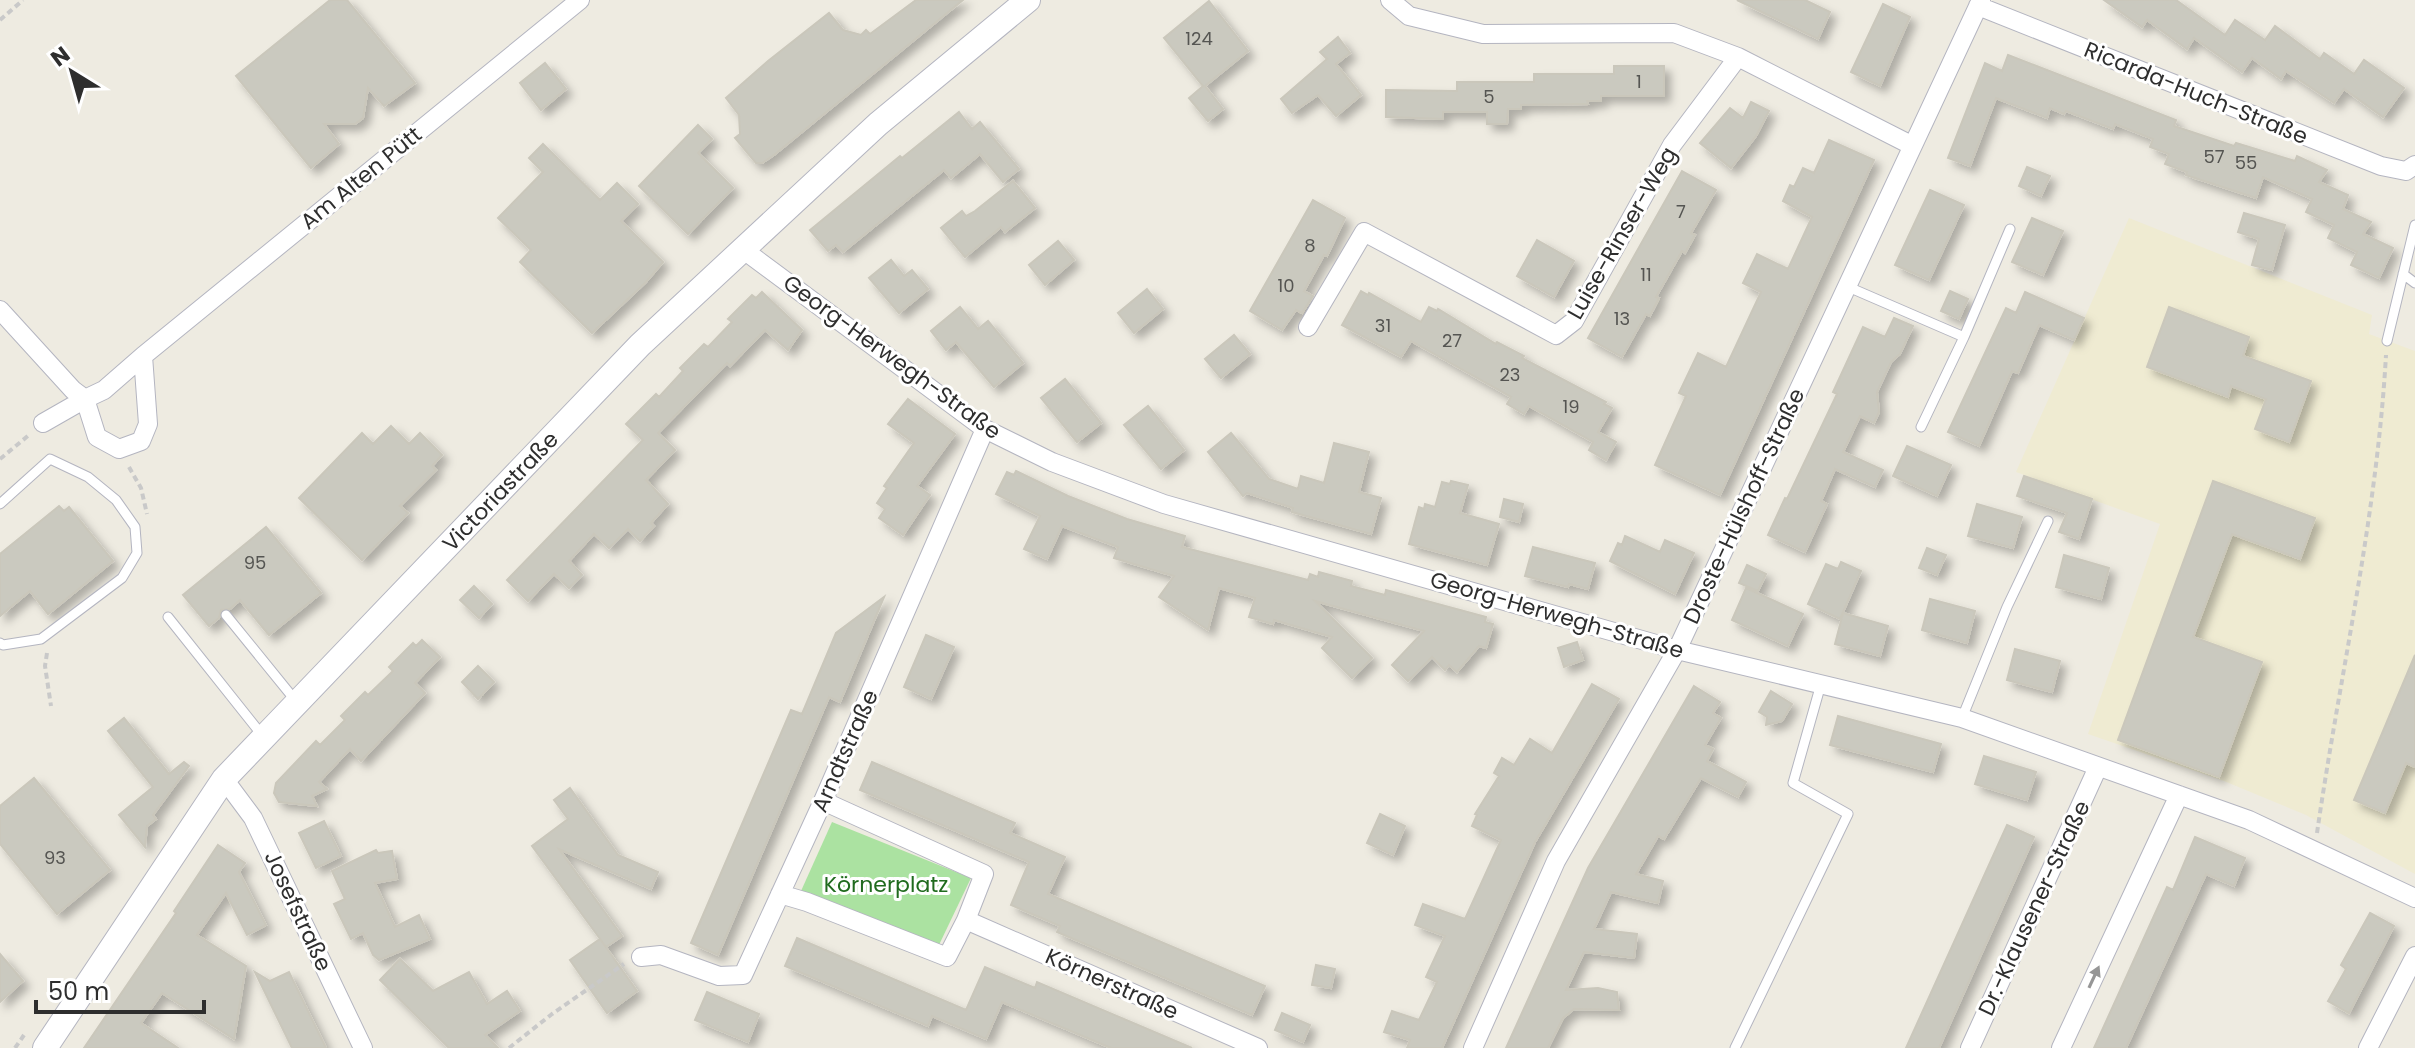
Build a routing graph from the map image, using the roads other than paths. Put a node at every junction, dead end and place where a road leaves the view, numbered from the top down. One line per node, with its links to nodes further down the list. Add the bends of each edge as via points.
1 (580, 0): 18 (street, Am Alten Pütt)
2 (1028, 0): 10 (main road, Victoriastraße, via 878,124)
3 (1390, 0): 5 (street, via 1409,16 1483,34 1674,33)
4 (1980, 3): 6 (street, Droste-Hülshoff-Straße); 7 (street, Ricarda-Huch-Straße, via 2381,166 2406,171)
5 (1738, 57): 6 (street); 15 (street, Luise-Rinser-Weg, via 1672,145 1574,321 1556,335 1364,232)
6 (1911, 145): 13 (street, Droste-Hülshoff-Straße)
7 (2415, 165)
8 (2415, 225): 11 (lane)
9 (2010, 229): 16 (lane)
10 (741, 248): 22 (street, Georg-Herwegh-Straße); 30 (main road, Victoriastraße, via 640,345)
11 (2403, 274): 12 (lane); 17 (lane)
12 (2415, 283)
13 (1846, 286): 16 (lane); 28 (street, Droste-Hülshoff-Straße)
14 (0, 310): 19 (street)
15 (1308, 327)
16 (1964, 337): 21 (lane)
17 (2387, 341)
18 (143, 356): 19 (street, Am Alten Pütt, via 104,390); 19 (street, via 148,424 141,441 119,449 97,437)
19 (85, 399): 20 (street, Am Alten Pütt)
20 (43, 423)
21 (1921, 427)
22 (985, 429): 28 (street, Georg-Herwegh-Straße, via 1052,462 1164,504); 36 (street, Arndtstraße)
23 (0, 504): 27 (lane, via 50,459 88,477 116,500 135,527 137,553 122,578 41,639)
24 (2048, 521): 31 (lane)
25 (226, 615): 30 (lane)
26 (168, 617): 32 (lane)
27 (0, 643)
28 (1677, 650): 29 (street, Georg-Herwegh-Straße); 45 (street, Droste-Hülshoff-Straße, via 1556,861)
29 (1821, 684): 31 (street, Georg-Herwegh-Straße); 46 (lane, via 1793,783 1848,814)
30 (298, 703): 32 (main road, Victoriastraße)
31 (1962, 718): 33 (street, Georg-Herwegh-Straße)
32 (264, 738): 34 (main road, Victoriastraße)
33 (2098, 767): 35 (street, Georg-Herwegh-Straße); 47 (street, Dr.-Klausener-Straße)
34 (224, 779): 42 (main road, Victoriastraße); 43 (street, Josefstraße, via 253,818)
35 (2179, 795): 38 (street, Georg-Herwegh-Straße, via 2249,820); 48 (street, one-way to 35)
36 (823, 801): 37 (street, Arndtstraße); 39 (street, via 984,874)
37 (780, 894): 39 (street, via 947,957); 41 (street, Arndtstraße, via 743,975 719,976 661,955)
38 (2415, 898)
39 (966, 920): 44 (street, Körnerstraße)
40 (2415, 956): 49 (street)
41 (641, 957)
42 (45, 1048)
43 (363, 1048)
44 (1258, 1048)
45 (1473, 1048)
46 (1735, 1048)
47 (1970, 1048)
48 (2061, 1048)
49 (2368, 1048)

